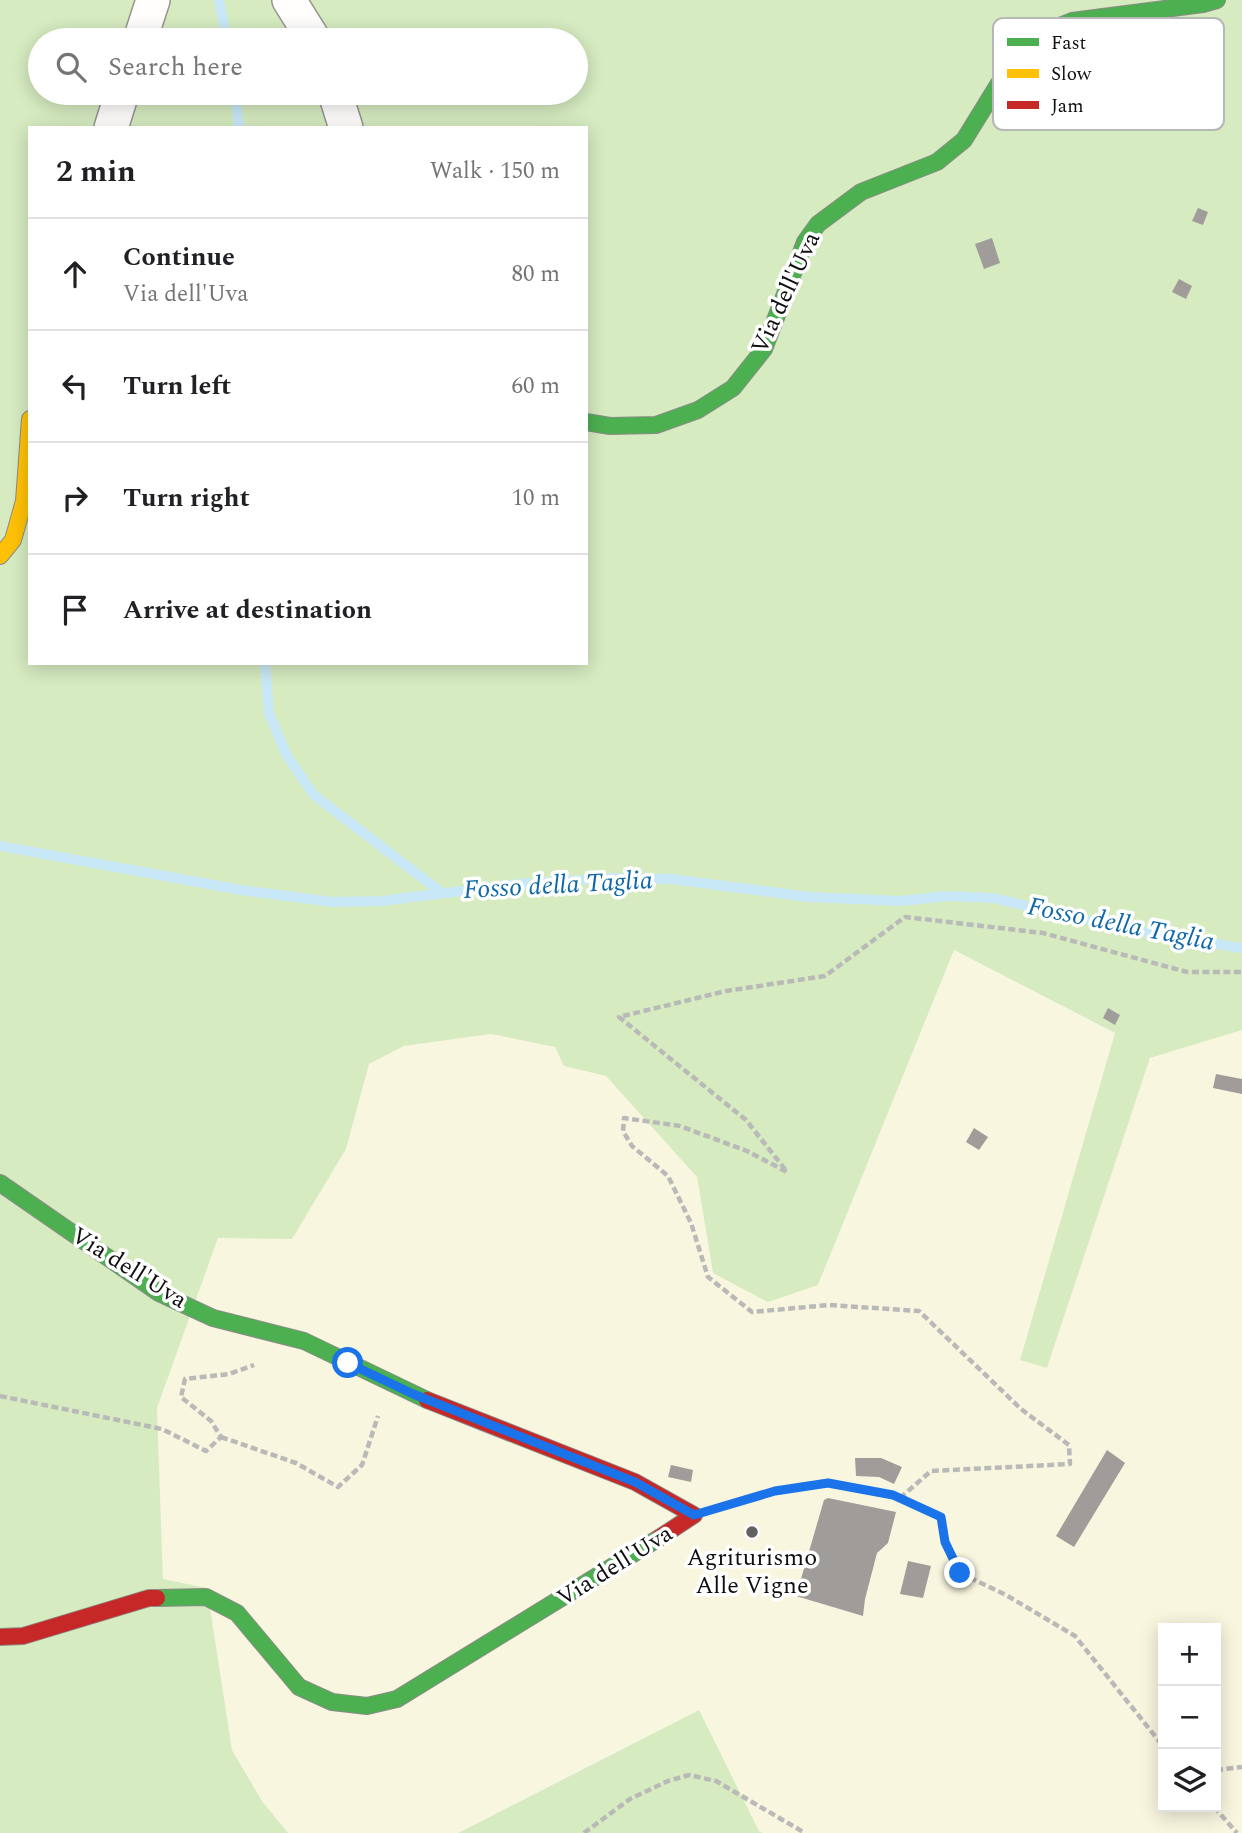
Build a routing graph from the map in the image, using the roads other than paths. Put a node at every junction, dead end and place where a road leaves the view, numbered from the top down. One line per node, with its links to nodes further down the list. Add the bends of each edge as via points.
1 (153, 0): 5 (street)
2 (289, 0): 6 (street)
3 (1217, 0): 4 (street, Via dell'Uva)
4 (1095, 18)
5 (144, 28)
6 (306, 28)
7 (993, 93): 12 (street, Via dell'Uva, via 964,140 937,162 861,192 818,224 805,242 764,349 733,388 698,411 656,425)
8 (118, 105): 10 (street)
9 (339, 105): 11 (street)
10 (112, 126)
11 (345, 126)
12 (588, 422)
13 (28, 446): 14 (street, via 24,501 13,540)
14 (0, 555)
15 (0, 1183): 16 (street, Via dell'Uva, via 159,1293 212,1318 304,1341 389,1383 635,1482 694,1515 397,1699 367,1706 332,1702 299,1686 237,1613 206,1597 149,1598 23,1636)
16 (0, 1637)

